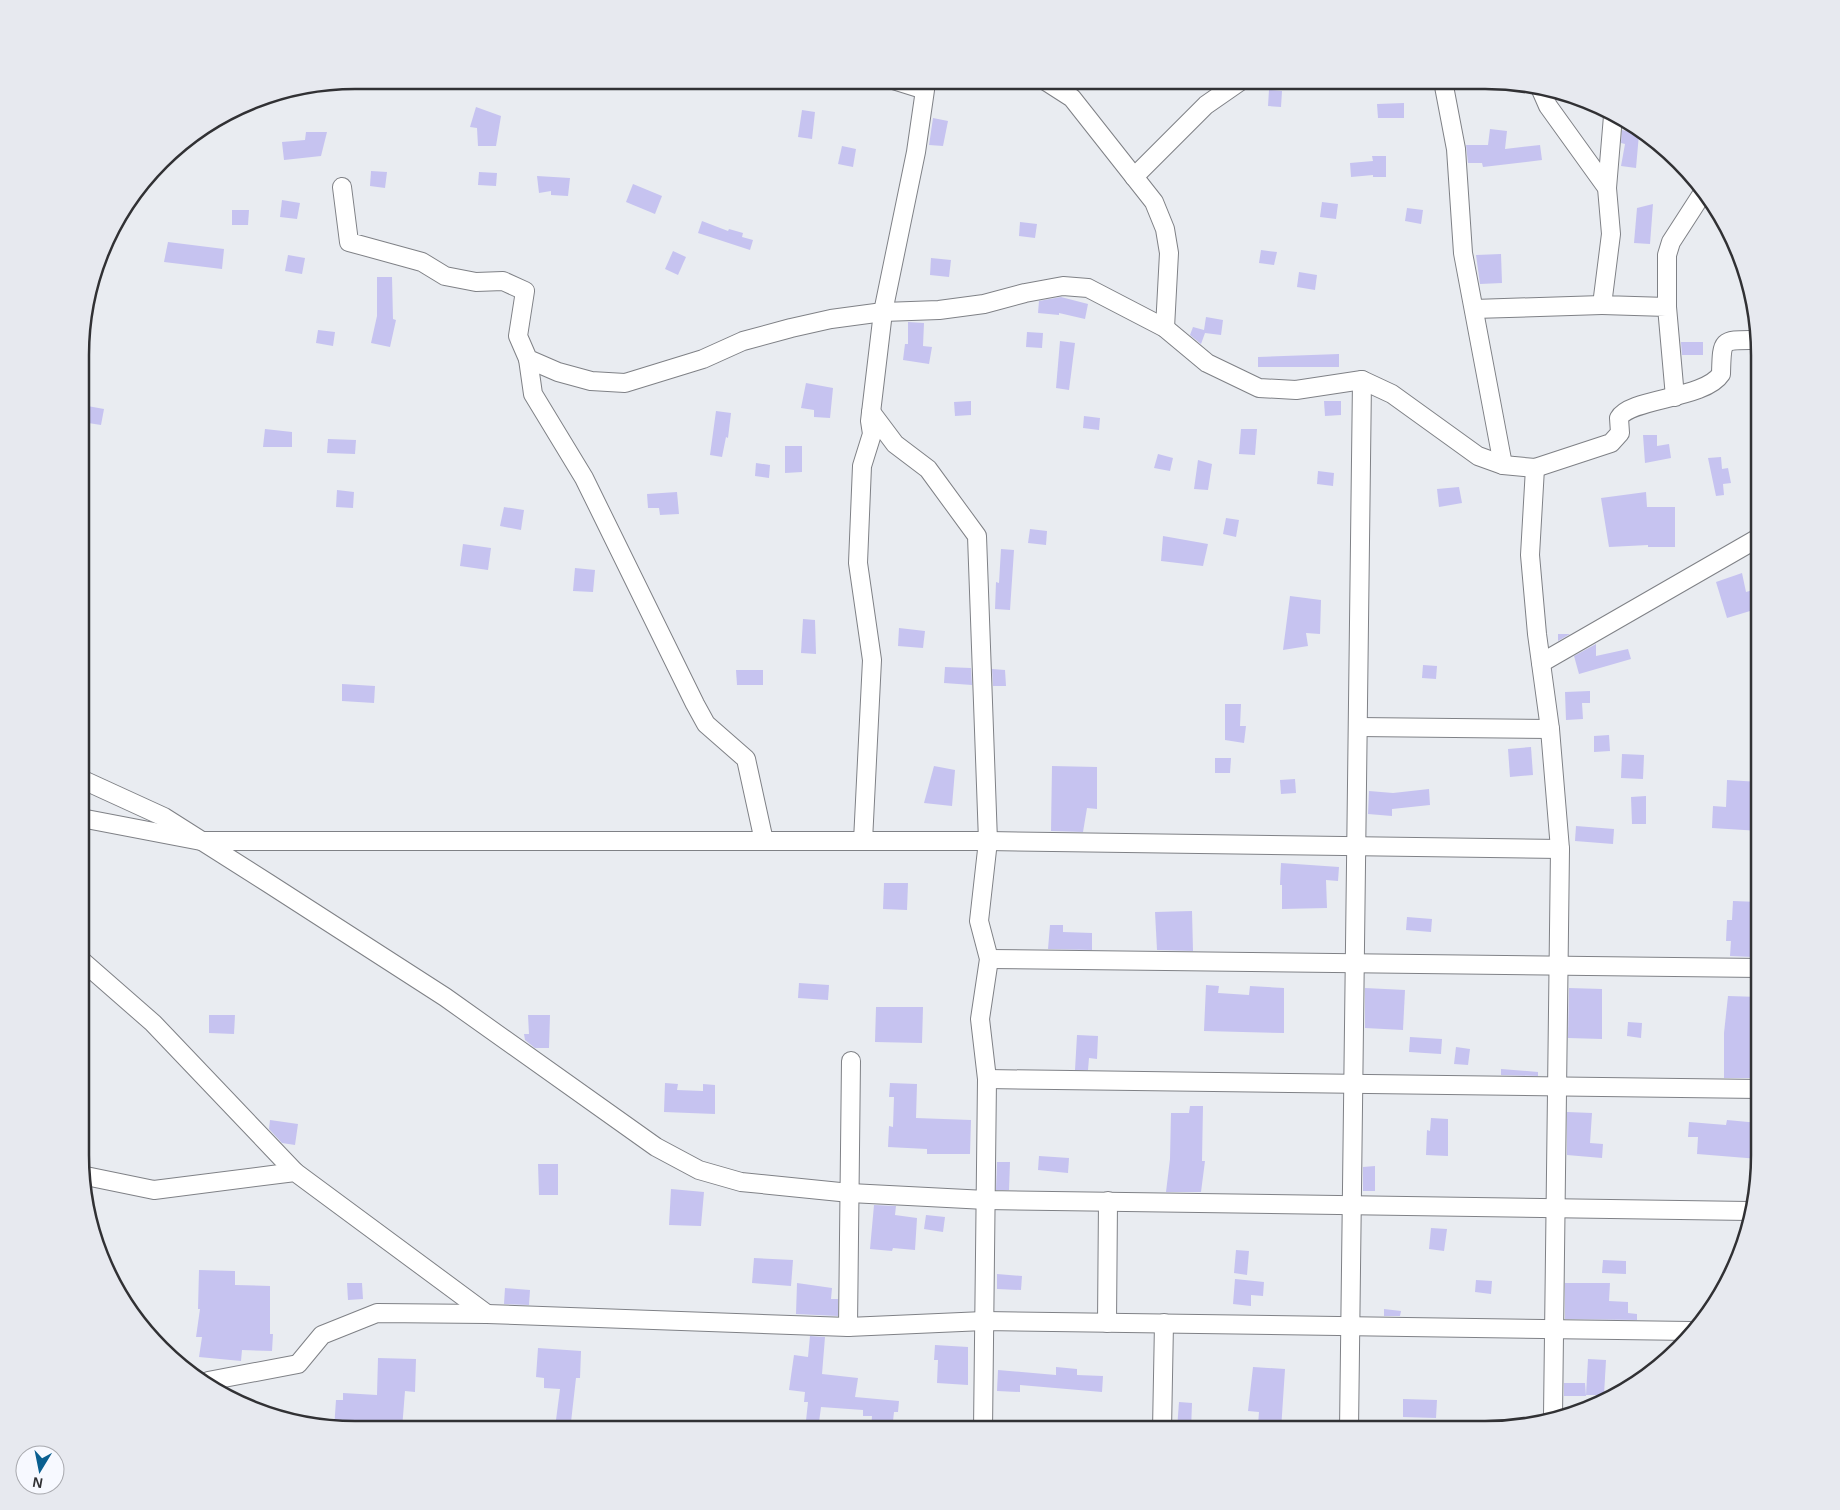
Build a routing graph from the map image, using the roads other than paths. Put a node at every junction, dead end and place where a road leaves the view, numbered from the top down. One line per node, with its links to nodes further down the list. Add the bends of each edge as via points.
1 (922, 89): 14 (street, via 925,90 916,152)
2 (1058, 89): 7 (street, via 1072,98)
3 (1229, 89): 7 (street, via 1206,105)
4 (1445, 89): 13 (street, via 1456,149 1463,253)
5 (1543, 96): 9 (street)
6 (1613, 121): 9 (street)
7 (1134, 177): 15 (street, via 1154,202 1165,229 1169,254)
8 (342, 186): 17 (street, via 349,242 422,262 445,276 476,282 503,281 525,291 518,336)
9 (1607, 188): 11 (street, via 1611,234)
10 (1699, 198): 12 (street, via 1670,242)
11 (1602, 305): 12 (street); 13 (street)
12 (1667, 307): 19 (street)
13 (1474, 309): 21 (street)
14 (883, 312): 15 (street, via 975,305 1063,286 1088,288); 17 (street, via 831,319 743,341 703,359 626,383 591,381); 20 (street)
15 (1165, 328): 18 (street, via 1207,363 1259,388 1296,390)
16 (1751, 340): 19 (street, via 1725,343 1718,379)
17 (528, 359): 30 (street, via 533,394 584,478 695,704 706,724 746,759)
18 (1362, 380): 21 (street, via 1392,394 1478,456); 25 (street)
19 (1675, 397): 22 (street, via 1626,410 1619,418 1620,433 1611,443)
20 (871, 412): 31 (street, via 872,434 862,466 858,563 872,660); 32 (street, via 895,444 928,469 977,536)
21 (1503, 465): 22 (street)
22 (1536, 468): 24 (street, via 1530,554)
23 (1751, 542): 24 (street)
24 (1541, 664): 26 (street)
25 (1358, 727): 26 (street); 33 (street)
26 (1550, 729): 34 (street)
27 (89, 783): 29 (street, via 164,817)
28 (89, 820): 29 (street)
29 (201, 841): 30 (street); 47 (street, via 445,997 656,1147 699,1170 741,1182)
30 (764, 841): 31 (street)
31 (864, 841): 32 (street)
32 (988, 841): 33 (street); 35 (street, via 980,921)
33 (1356, 846): 34 (street); 36 (street)
34 (1560, 849): 37 (street)
35 (989, 959): 36 (street); 41 (street, via 980,1019)
36 (1354, 962): 37 (street); 42 (street)
37 (1558, 965): 39 (street); 43 (street)
38 (89, 967): 45 (street, via 153,1023)
39 (1751, 968)
40 (851, 1061): 47 (street)
41 (987, 1079): 42 (street); 48 (street)
42 (1353, 1083): 43 (street); 50 (street)
43 (1557, 1086): 44 (street); 51 (street)
44 (1751, 1089)
45 (295, 1172): 46 (street, via 154,1190); 53 (street)
46 (90, 1177)
47 (850, 1193): 48 (street); 57 (street)
48 (986, 1200): 49 (street); 54 (street)
49 (1108, 1201): 50 (street); 55 (street)
50 (1351, 1205): 51 (street); 58 (street)
51 (1555, 1208): 52 (street); 59 (street)
52 (1745, 1211)
53 (487, 1314): 57 (street); 61 (street, via 377,1313 322,1335 298,1364)
54 (984, 1321): 55 (street); 57 (street); 63 (street)
55 (1107, 1322): 56 (street)
56 (1164, 1323): 58 (street); 64 (street)
57 (848, 1326)
58 (1350, 1326): 59 (street); 65 (street)
59 (1554, 1329): 60 (street); 62 (street)
60 (1684, 1331)
61 (213, 1380)
62 (1553, 1412)
63 (983, 1421)
64 (1162, 1421)
65 (1349, 1421)

